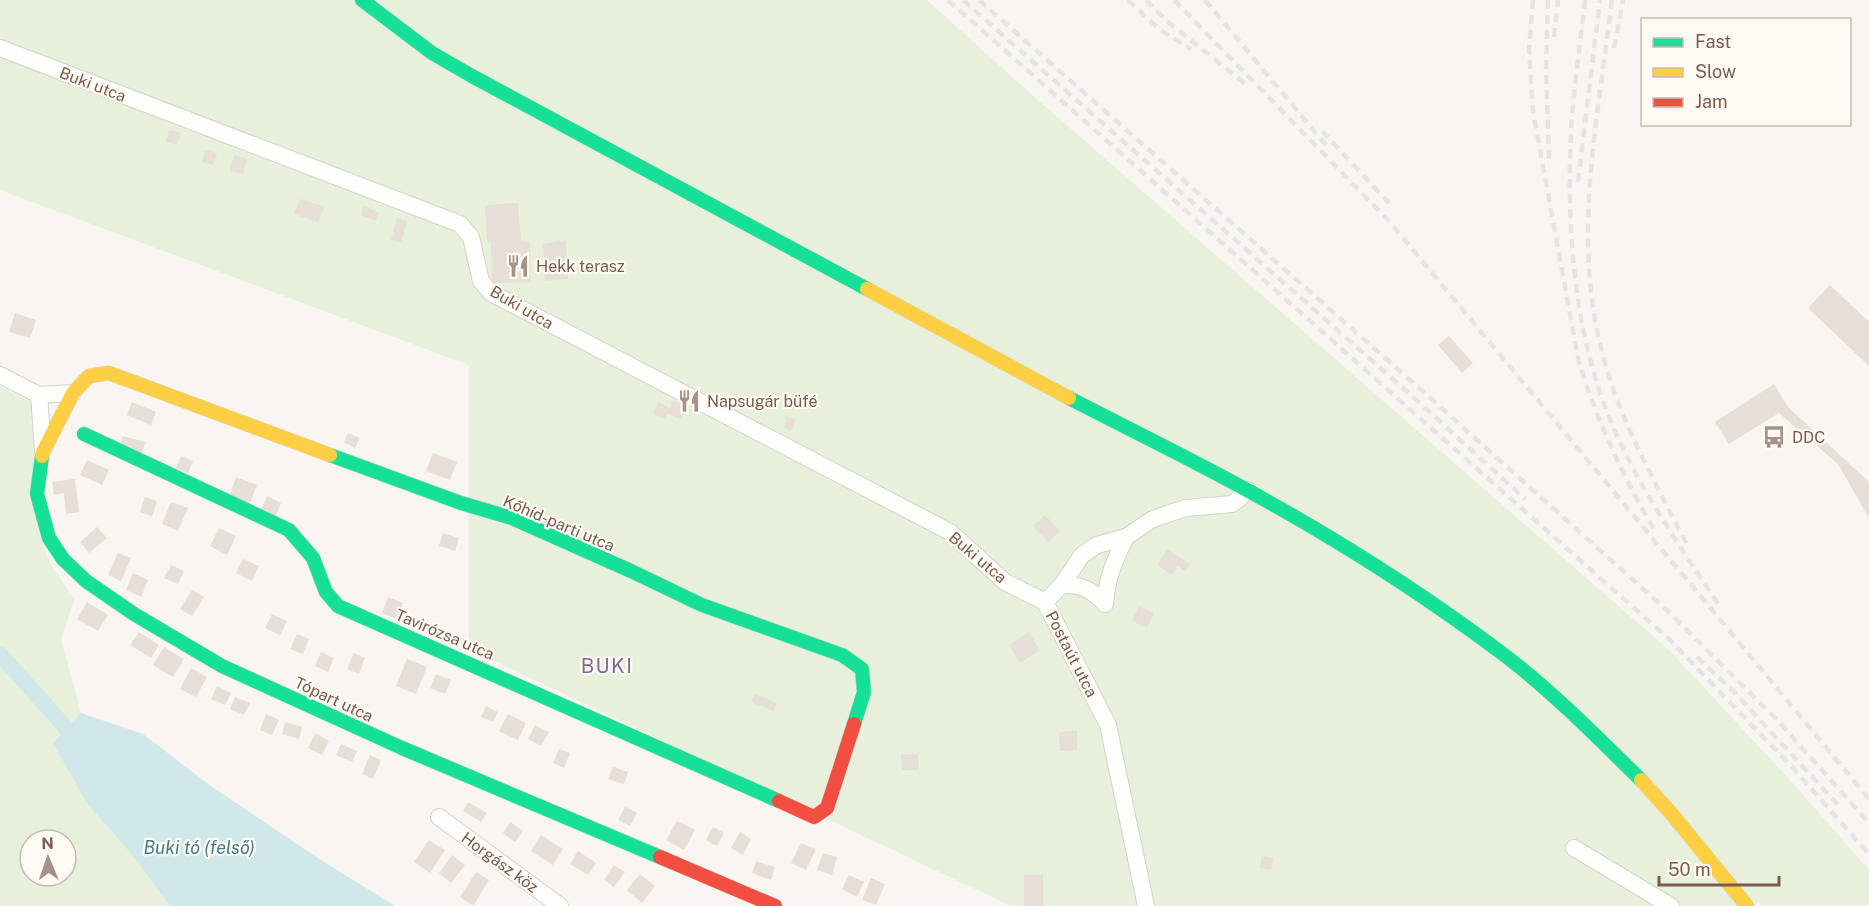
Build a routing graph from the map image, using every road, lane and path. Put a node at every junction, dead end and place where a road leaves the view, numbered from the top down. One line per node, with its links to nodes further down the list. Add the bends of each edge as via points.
1 (362, 0): 8 (street, via 432,53 472,76)
2 (0, 48): 11 (street, Buki utca, via 460,224 471,237 481,281 491,293 950,532 1005,582)
3 (0, 375): 5 (street)
4 (73, 393): 5 (street); 7 (street, Tópart utca); 12 (street, Kőhíd-parti utca, via 88,376 109,373 460,503 512,518 702,605 842,655 862,669 864,692)
5 (39, 395): 7 (street)
6 (84, 434): 12 (street, Tavirózsa utca, via 289,530 313,558 327,592 338,606 814,817)
7 (43, 452): 16 (street, Tópart utca, via 37,494 49,538 63,559 86,581 134,614 222,666 402,748)
8 (1247, 490): 9 (street, Postaút utca, via 1232,504 1186,508 1151,520); 19 (street, via 1405,585 1508,658 1644,783)
9 (1126, 537): 10 (street, Postaút utca, via 1097,545 1082,555); 10 (street, via 1109,576 1105,604 1086,587)
10 (1062, 585): 11 (street, Postaút utca)
11 (1045, 602): 17 (street, Postaút utca, via 1107,725)
12 (827, 808)
13 (439, 817): 15 (street, Horgász köz)
14 (1574, 848): 18 (street)
15 (560, 906)
16 (775, 906)
17 (1146, 906)
18 (1671, 906)
19 (1746, 906)

